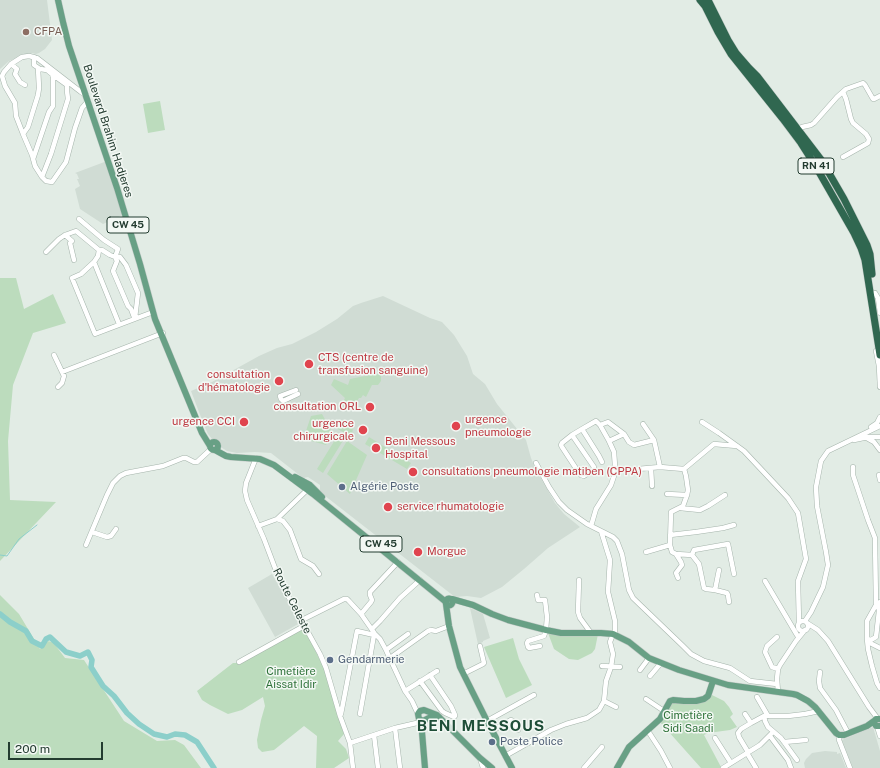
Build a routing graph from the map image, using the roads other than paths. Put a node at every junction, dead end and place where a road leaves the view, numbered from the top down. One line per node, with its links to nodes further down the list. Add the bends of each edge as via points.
1 (58, 0): 12 (main road, Boulevard Brahim Hadjeres / CW 45, via 69,46)
2 (62, 0): 12 (main road)
3 (700, 0): 15 (highway, RN 41, via 731,54)
4 (708, 0): 13 (highway, RN 41, via 734,50)
5 (34, 57): 6 (street, via 22,57); 7 (street, via 34,65); 12 (street)
6 (11, 64): 9 (street, via 17,69 16,74 20,82); 14 (street, via 2,76 15,103 16,116)
7 (38, 68): 8 (street); 14 (street, via 38,95 28,127)
8 (54, 75): 17 (street, via 53,106); 18 (street, via 67,85 68,99)
9 (25, 85)
10 (843, 92): 11 (street, via 863,83 873,99); 13 (street, via 814,123); 16 (street, via 853,123 869,139 868,143)
11 (880, 96)
12 (87, 98): 18 (street, via 75,128 66,162 52,182 46,182); 28 (main road, Boulevard Brahim Hadjeres / CW 45, via 117,188); 33 (main road, via 120,187)
13 (798, 129): 19 (highway, RN 41)
14 (23, 134): 17 (street)
15 (801, 143): 19 (highway, via 832,189); 27 (highway, RN 41, via 858,240)
16 (843, 157)
17 (33, 160): 18 (street)
18 (42, 177)
19 (836, 186): 27 (highway, RN 41, via 869,250)
20 (79, 219): 24 (street, via 118,249)
21 (64, 235): 22 (street, via 76,230); 23 (street); 25 (street, via 72,241 70,243)
22 (99, 250): 24 (street); 26 (street)
23 (46, 252)
24 (115, 257): 30 (street, via 117,261 112,271); 30 (street, via 120,257 126,264 138,293)
25 (74, 260)
26 (94, 262): 31 (street); 31 (street, via 81,274 72,278 96,334)
27 (873, 294): 29 (street, via 878,298); 32 (highway, RN 41); 35 (highway, RN 41); 38 (street, via 869,300)
28 (153, 312): 30 (street); 33 (main road, Boulevard Brahim Hadjeres / CW 45)
29 (880, 313)
30 (135, 318): 31 (street)
31 (119, 324)
32 (880, 332)
33 (162, 334): 36 (street); 53 (main road, Boulevard Brahim Hadjeres / CW 45, via 202,433)
34 (54, 355): 36 (street)
35 (880, 355)
36 (62, 372): 37 (street, via 63,380)
37 (58, 387)
38 (880, 387)
39 (880, 417): 48 (street)
40 (702, 422): 52 (street)
41 (643, 424): 50 (street)
42 (600, 425): 44 (street, via 596,421); 46 (street, via 608,422); 51 (street)
43 (880, 425): 45 (street); 48 (street)
44 (582, 428): 47 (street); 56 (street)
45 (880, 432)
46 (624, 434): 50 (street, via 634,445); 51 (street)
47 (572, 435): 47 (street, via 561,445 579,473 584,476 594,467)
48 (865, 435): 49 (street); 54 (street); 101 (street, via 828,451 821,461 816,487 817,506 828,565 823,587)
49 (880, 437)
50 (654, 440): 58 (street)
51 (609, 441): 72 (street, via 614,452 614,476 596,509)
52 (737, 446): 62 (street, via 714,444); 100 (street, via 788,498 798,514 806,559 798,581)
53 (213, 447): 55 (main road, CW 45, via 231,457); 64 (main road, via 228,453 266,458); 75 (street, via 197,462 183,458 163,466 123,474 111,488)
54 (880, 450)
55 (256, 458): 64 (main road, CW 45, via 274,465); 71 (street, Route Celeste, via 245,491)
56 (602, 462)
57 (536, 463): 72 (street, via 559,502)
58 (660, 467): 60 (street); 62 (street)
59 (853, 467): 77 (street, via 853,475 868,520)
60 (651, 468): 61 (street); 63 (street)
61 (638, 469)
62 (684, 469): 66 (street)
63 (652, 486)
64 (309, 488): 69 (street); 84 (main road, CW 45); 95 (main road, CW 45, via 440,592)
65 (667, 494): 66 (street)
66 (687, 495): 68 (street)
67 (725, 495): 68 (street, via 700,510)
68 (680, 508): 76 (street, via 671,512)
69 (277, 518): 71 (street); 87 (street, via 290,530 301,559 313,566)
70 (734, 525): 76 (street)
71 (258, 526): 99 (street, Route Celeste, via 274,568)
72 (591, 526): 74 (street)
73 (116, 530): 75 (street, via 107,537)
74 (601, 531): 109 (street, via 610,560 608,592 614,618); 135 (street, via 613,537 620,547 633,598 691,654 704,662 730,668 750,681)
75 (92, 532): 78 (street)
76 (670, 535): 79 (street)
77 (878, 537): 85 (street)
78 (86, 545)
79 (670, 545): 80 (street); 81 (street, via 672,552)
80 (646, 552)
81 (676, 554): 82 (street); 89 (street, via 682,565 676,573)
82 (692, 555): 88 (street, via 694,550 728,544); 93 (street, via 699,564 704,588)
83 (880, 560): 85 (street)
84 (398, 562): 90 (main road, CW 45); 98 (street, via 370,592 372,600)
85 (876, 565): 97 (street)
86 (719, 570): 93 (street)
87 (319, 574)
88 (734, 574)
89 (678, 578)
90 (420, 580): 95 (main road, CW 45); 104 (street)
91 (579, 580): 106 (street, via 578,615)
92 (765, 581): 110 (street)
93 (715, 590): 96 (street, via 727,594)
94 (537, 595): 105 (street, via 538,600 545,600)
95 (449, 602): 103 (main road); 105 (main road, via 473,605 508,620)
96 (729, 602)
97 (878, 604): 112 (street, via 867,622); 112 (street, via 876,637)
98 (361, 614): 99 (street, via 344,599); 104 (street)
99 (302, 620): 102 (street, Route Celeste)
100 (798, 625): 101 (street, via 802,621); 101 (street, via 800,630); 110 (street)
101 (807, 625): 113 (street); 152 (street, via 824,635)
102 (304, 626): 120 (street); 148 (street, Route Celeste, via 326,668)
103 (449, 626): 118 (street, via 428,631); 129 (main road)
104 (372, 629): 107 (street)
105 (546, 630): 106 (main road, via 561,633); 115 (street, via 544,636 527,642 529,648)
106 (592, 632): 109 (main road)
107 (374, 634): 117 (street); 146 (street); 148 (street, via 357,631)
108 (408, 634): 117 (street)
109 (614, 635): 119 (main road, via 629,642); 123 (street, via 610,642 613,654)
110 (797, 635): 113 (street)
111 (778, 637): 125 (street, via 767,646 765,652 772,667)
112 (867, 640): 116 (street); 134 (street)
113 (796, 641): 125 (street)
114 (480, 646): 129 (street, via 484,663)
115 (540, 646)
116 (880, 648)
117 (386, 650): 118 (street)
118 (390, 658): 137 (street)
119 (649, 658): 121 (main road); 127 (street)
120 (239, 662)
121 (661, 663): 131 (street); 133 (main road)
122 (602, 666): 123 (street)
123 (611, 667): 124 (street); 142 (street, via 606,681)
124 (620, 667)
125 (778, 669): 135 (street)
126 (437, 670): 130 (street)
127 (640, 670)
128 (820, 672): 158 (street, via 820,688)
129 (463, 674): 151 (main road)
130 (430, 675): 132 (street); 132 (street, via 451,706 454,717 442,711)
131 (650, 676)
132 (420, 681): 137 (street)
133 (713, 681): 138 (main road); 144 (main road, via 708,696 704,699 673,700)
134 (878, 683): 136 (street)
135 (777, 684): 138 (street)
136 (880, 688)
137 (405, 691): 149 (street)
138 (778, 692): 145 (main road, via 802,697)
139 (534, 695): 151 (street)
140 (757, 697): 150 (street)
141 (646, 699): 144 (street)
142 (604, 701): 143 (street); 169 (street, via 599,710 587,718 551,730)
143 (616, 707)
144 (664, 711): 157 (main road)
145 (819, 711): 150 (street); 161 (main road)
146 (360, 714)
147 (745, 714): 153 (street)
148 (340, 716): 166 (street, Route Celeste)
149 (423, 716): 154 (street); 170 (main road, via 432,713 439,717); 176 (main road)
150 (766, 716): 153 (street); 159 (street, via 766,724)
151 (487, 720): 156 (main road)
152 (878, 722): 158 (main road); 162 (street)
153 (751, 723): 168 (street, via 738,733)
154 (395, 728): 160 (street); 175 (street)
155 (518, 730): 156 (street, via 511,720)
156 (492, 731): 169 (main road)
157 (648, 731): 181 (main road, via 629,747); 182 (street)
158 (848, 733): 161 (main road)
159 (772, 734): 165 (street); 168 (street); 185 (street)
160 (374, 735): 166 (street); 174 (street)
161 (839, 735): 186 (street)
162 (880, 736)
163 (715, 738): 172 (street)
164 (806, 740): 165 (street)
165 (784, 742): 171 (street)
166 (350, 743): 173 (street, Route Celeste)
167 (602, 747): 180 (street)
168 (747, 752): 172 (street); 184 (street)
169 (505, 756): 179 (main road)
170 (480, 758): 177 (street); 178 (main road)
171 (797, 760)
172 (731, 763): 183 (street)
173 (353, 768)
174 (378, 768)
175 (400, 768)
176 (425, 768)
177 (483, 768)
178 (492, 768)
179 (512, 768)
180 (584, 768)
181 (617, 768)
182 (670, 768)
183 (723, 768)
184 (756, 768)
185 (791, 768)
186 (850, 768)

